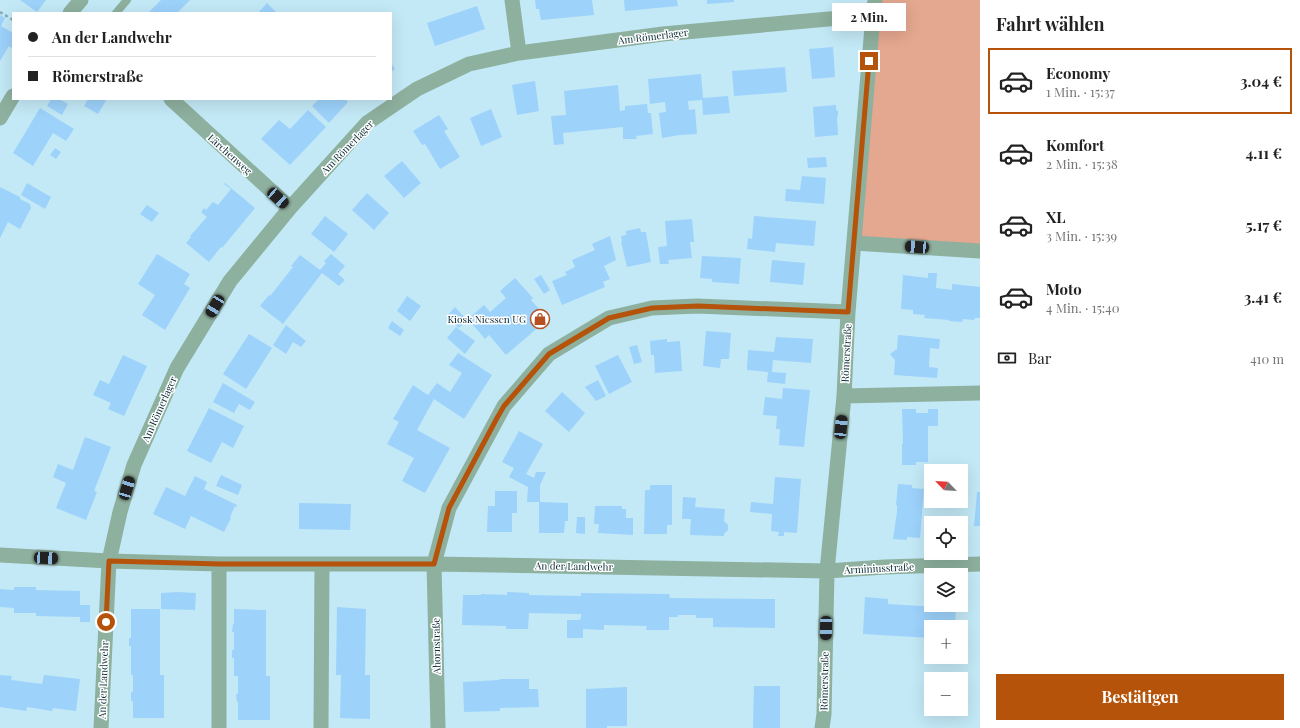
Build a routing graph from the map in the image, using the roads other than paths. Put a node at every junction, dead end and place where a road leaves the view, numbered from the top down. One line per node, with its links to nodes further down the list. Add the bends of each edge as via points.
1 (127, 0): 4 (lane)
2 (512, 0): 6 (street)
3 (875, 0): 5 (street, Römerstraße)
4 (117, 12)
5 (872, 15): 6 (street, Am Römerlager, via 663,34); 11 (street, Römerstraße)
6 (518, 53): 10 (street, Am Römerlager, via 469,64 417,89 367,123)
7 (12, 98): 9 (street)
8 (171, 100): 10 (street, Lärchenweg)
9 (0, 118)
10 (290, 208): 17 (street, Am Römerlager, via 230,281 177,368 134,464)
11 (854, 243): 12 (street); 13 (street, Römerstraße)
12 (980, 251)
13 (848, 312): 15 (street, Römerstraße); 20 (street, Ahornstraße, via 698,306 652,308 609,318 549,354 504,406 449,508)
14 (980, 393): 15 (street, Römerstraße)
15 (844, 396): 22 (street, Römerstraße)
16 (0, 555): 17 (street, An der Landwehr)
17 (109, 561): 18 (street, An der Landwehr); 23 (street, An der Landwehr)
18 (220, 564): 19 (street, An der Landwehr); 24 (street)
19 (322, 564): 20 (street, An der Landwehr); 25 (street)
20 (434, 564): 22 (street, An der Landwehr); 26 (street, Ahornstraße)
21 (980, 564): 22 (street, Arminiusstraße)
22 (827, 571): 27 (street, Römerstraße)
23 (101, 728)
24 (219, 728)
25 (321, 728)
26 (438, 728)
27 (822, 728)

